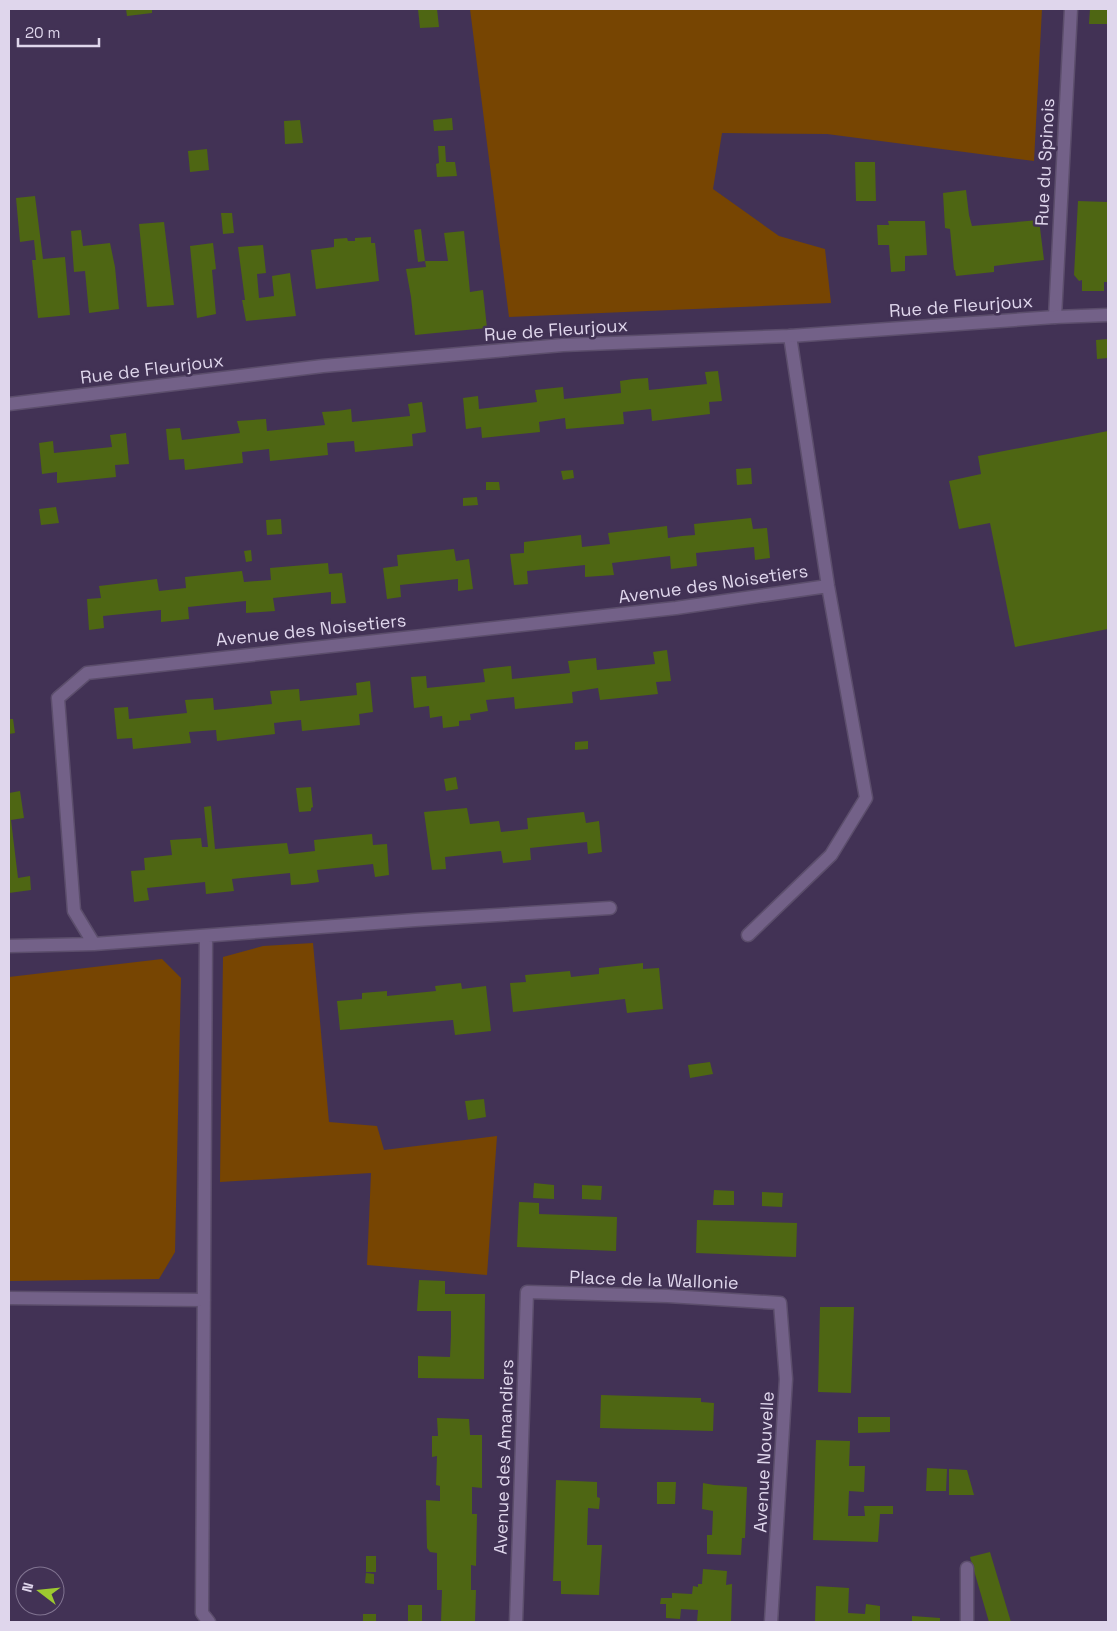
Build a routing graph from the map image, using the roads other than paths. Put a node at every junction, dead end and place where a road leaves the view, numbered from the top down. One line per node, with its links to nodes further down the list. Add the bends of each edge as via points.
1 (1071, 9): 3 (street, Rue du Spinois)
2 (1108, 315): 3 (street, Rue de Fleurjoux)
3 (1055, 317): 4 (street, Rue de Fleurjoux)
4 (790, 336): 5 (street, Rue de Fleurjoux, via 573,344 323,366); 6 (street, Avenue des Noisetiers)
5 (9, 404)
6 (828, 586): 8 (street, Avenue des Noisetiers, via 866,798 830,855); 10 (street, Avenue des Noisetiers, via 676,608 87,673 58,698 74,911)
7 (610, 908): 9 (street)
8 (748, 935)
9 (206, 936): 10 (street); 14 (street)
10 (94, 944): 11 (street)
11 (9, 946)
12 (527, 1292): 15 (street, Place de la Wallonie); 18 (street, Avenue des Amandiers)
13 (9, 1298): 14 (street)
14 (204, 1300): 17 (street, via 202,1612)
15 (780, 1303): 19 (street, Avenue Nouvelle, via 786,1380)
16 (967, 1568): 20 (street)
17 (209, 1622)
18 (516, 1622)
19 (772, 1622)
20 (968, 1622)

